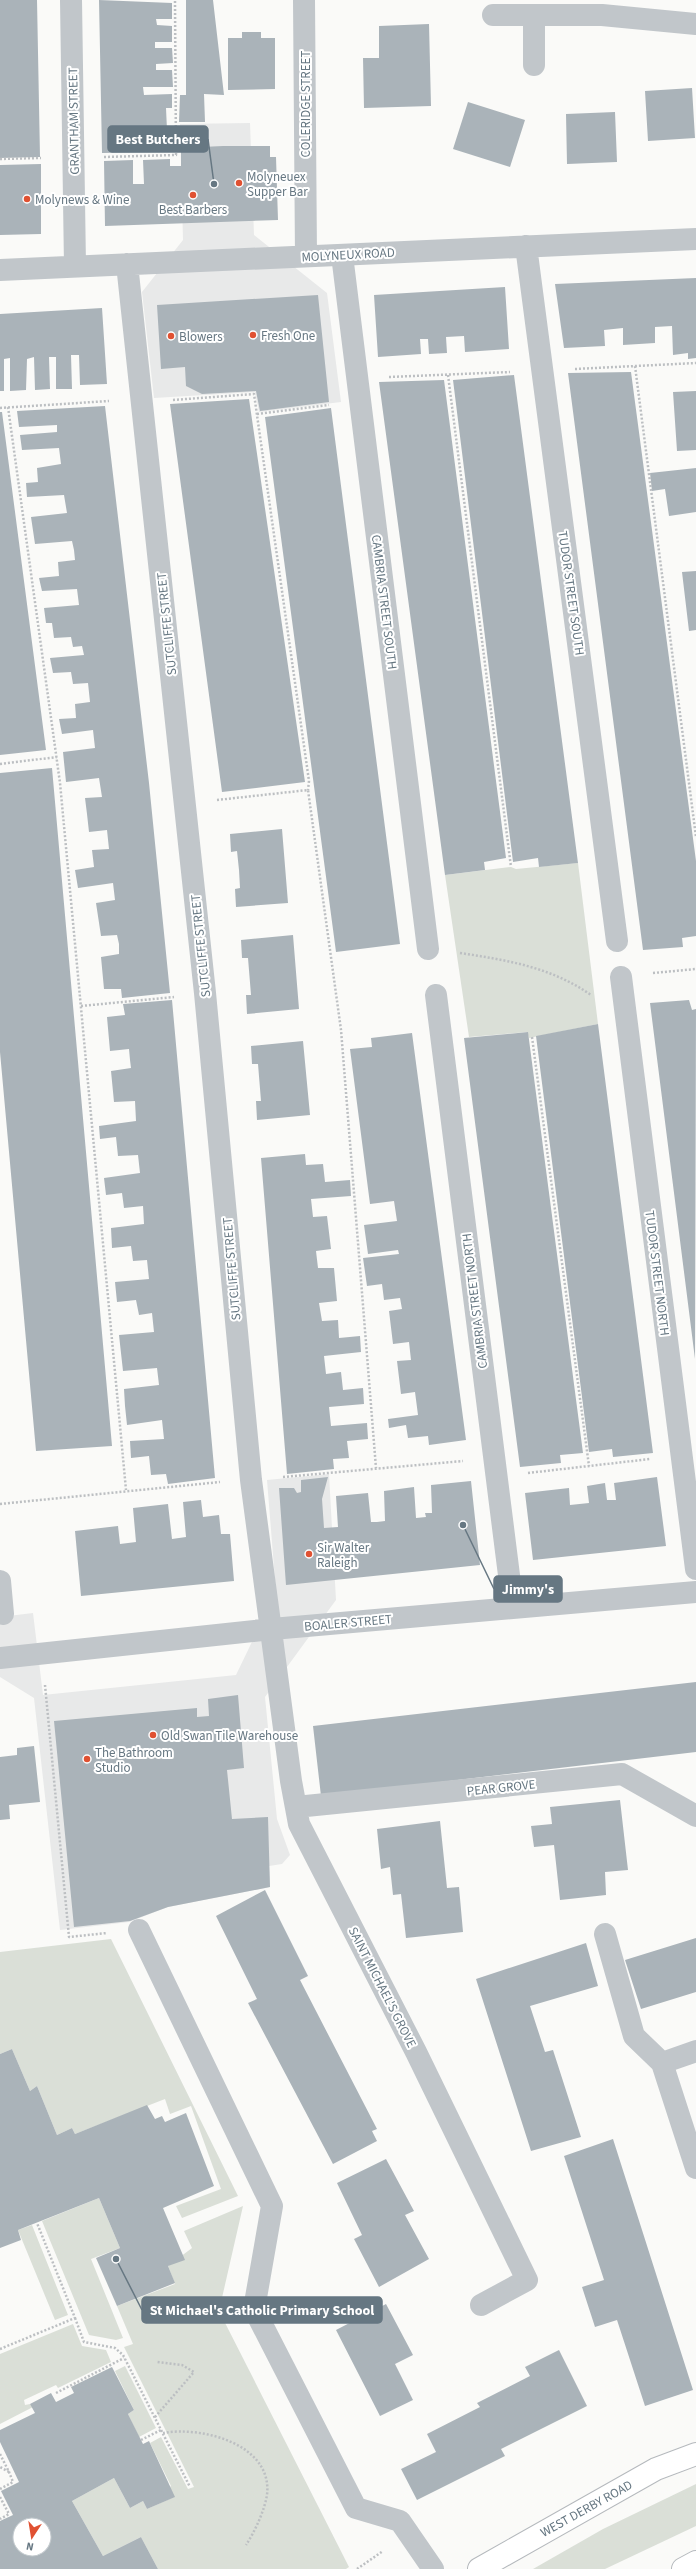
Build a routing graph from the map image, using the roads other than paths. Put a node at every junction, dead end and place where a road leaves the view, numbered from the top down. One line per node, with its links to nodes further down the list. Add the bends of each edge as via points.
1 (71, 0): 12 (street, GRANTHAM STREET)
2 (304, 0): 10 (street, COLERIDGE STREET)
3 (493, 16): 4 (street)
4 (534, 16): 5 (street, via 602,15); 6 (street)
5 (696, 24)
6 (534, 65)
7 (696, 239): 8 (street, MOLYNEUX ROAD)
8 (526, 246): 9 (street, MOLYNEUX ROAD); 14 (street, TUDOR STREET SOUTH)
9 (342, 255): 10 (street, MOLYNEUX ROAD); 15 (street, CAMBRIA STREET SOUTH)
10 (306, 256): 11 (street, MOLYNEUX ROAD)
11 (127, 264): 12 (street, MOLYNEUX ROAD); 23 (street, SUTCLIFFE STREET, via 205,993 251,1480)
12 (75, 266): 13 (street, MOLYNEUX ROAD)
13 (0, 270)
14 (617, 941)
15 (428, 949)
16 (622, 985): 18 (street, TUDOR STREET NORTH)
17 (436, 995): 21 (street, CAMBRIA STREET NORTH, via 494,1468)
18 (696, 1569)
19 (0, 1581): 22 (street)
20 (696, 1592): 21 (street, BOALER STREET)
21 (514, 1607): 23 (street, BOALER STREET)
22 (3, 1614)
23 (272, 1629): 24 (street, BOALER STREET); 25 (street, SAINT MICHAEL'S GROVE)
24 (0, 1658)
25 (296, 1808): 26 (street, PEAR GROVE, via 622,1774); 32 (street, SAINT MICHAEL'S GROVE, via 299,1824 416,2052 527,2280)
26 (696, 1816)
27 (139, 1930): 35 (street, via 272,2206 254,2309 356,2508 400,2521)
28 (605, 1934): 30 (street, via 634,2036)
29 (696, 2051): 30 (street)
30 (662, 2063): 31 (street)
31 (696, 2168)
32 (481, 2305)
33 (696, 2454): 36 (highway, WEST DERBY ROAD, via 656,2469)
34 (696, 2562): 37 (highway)
35 (433, 2569)
36 (479, 2569)
37 (683, 2569)

